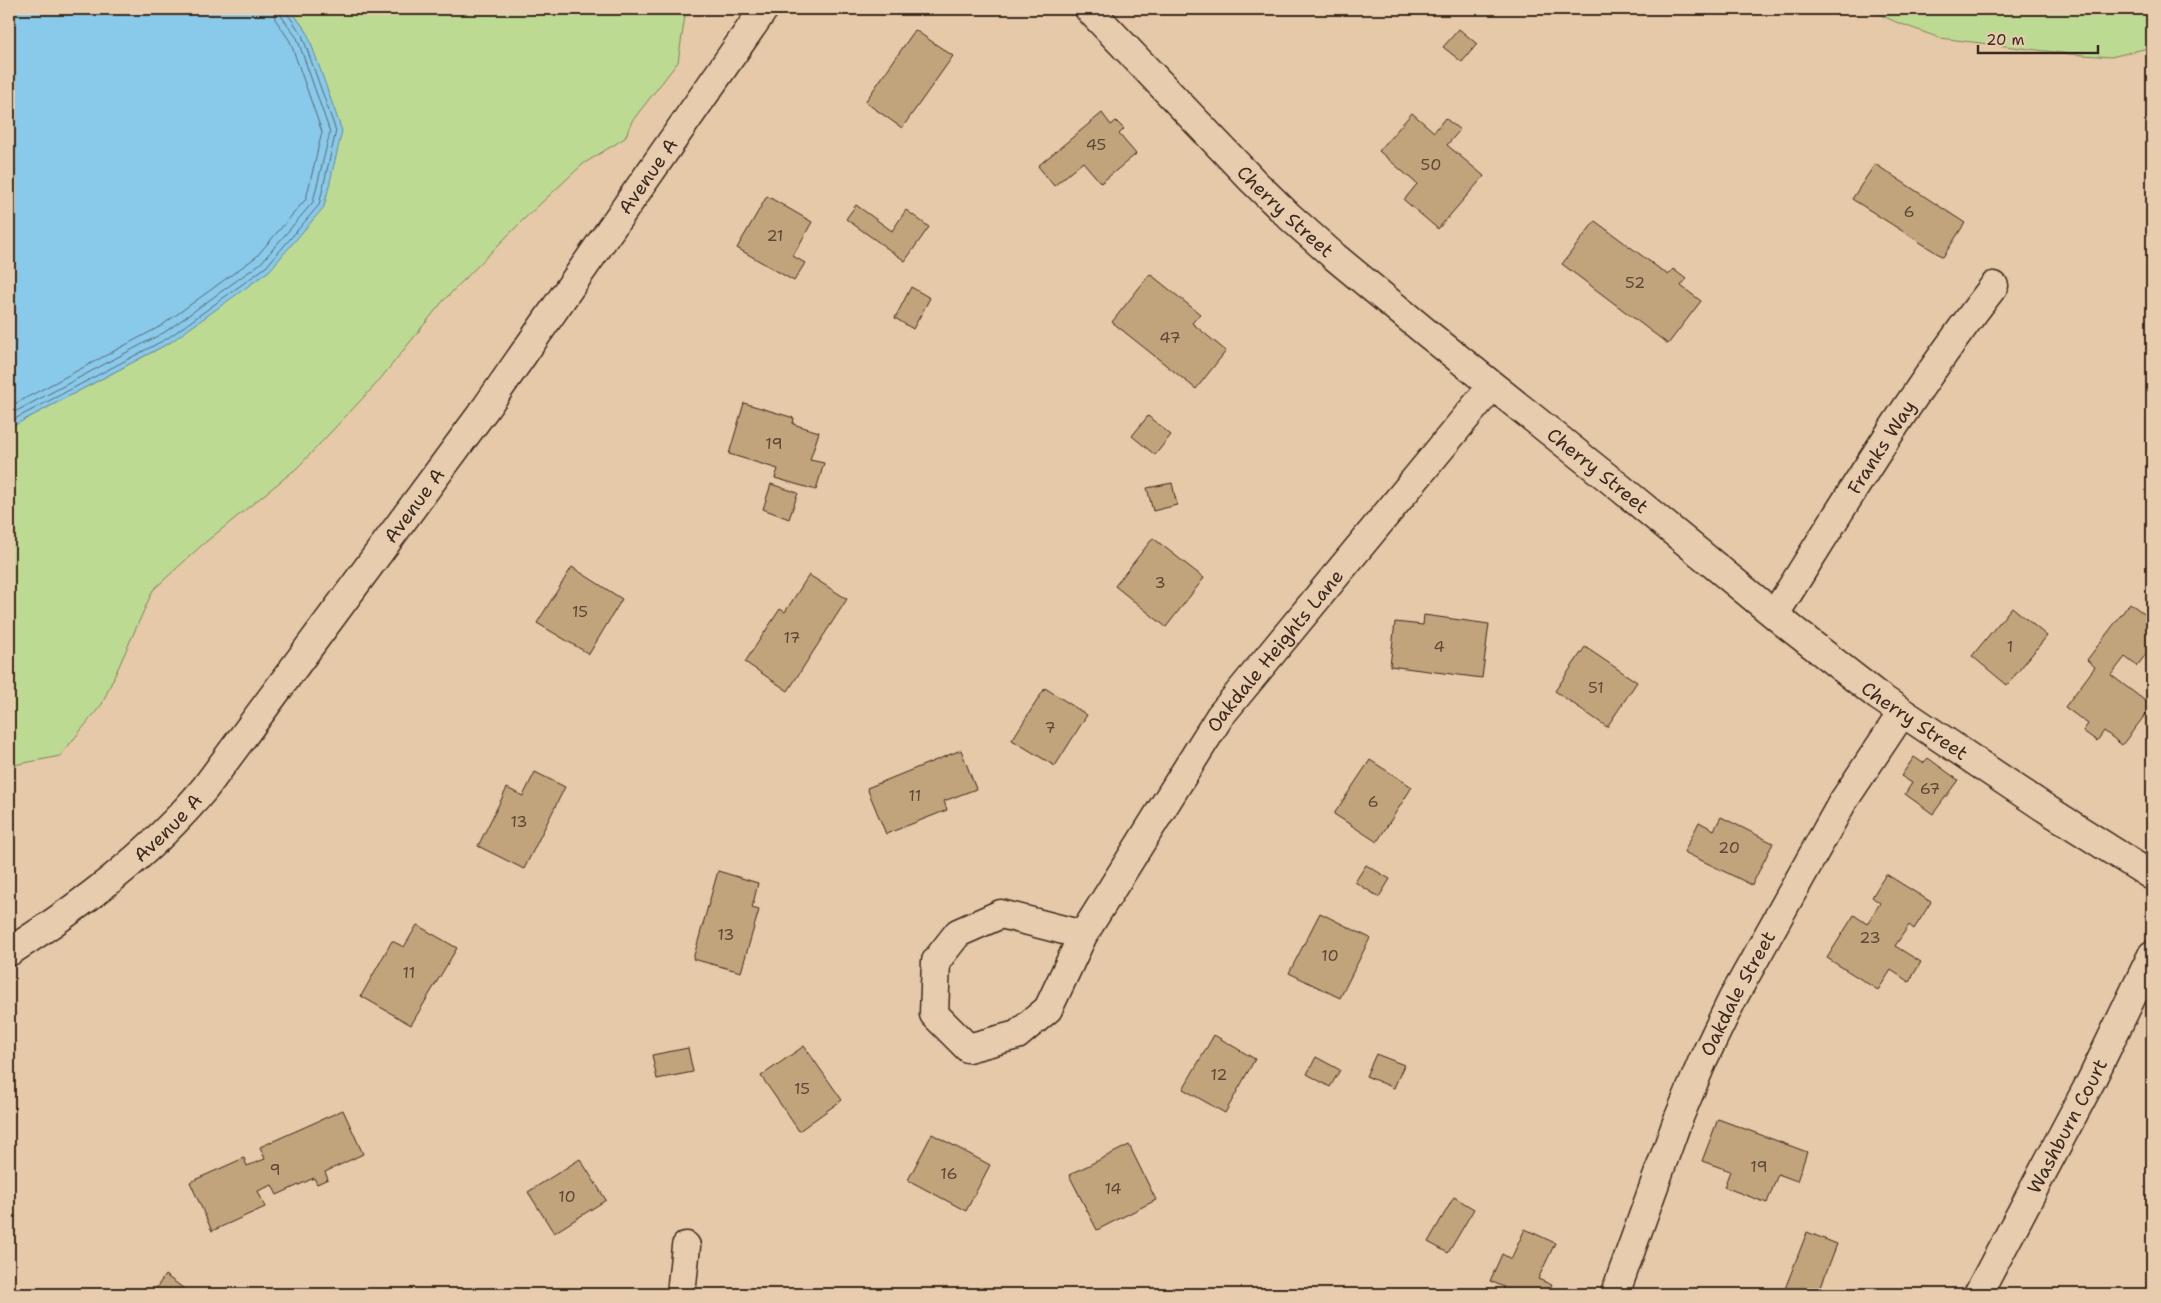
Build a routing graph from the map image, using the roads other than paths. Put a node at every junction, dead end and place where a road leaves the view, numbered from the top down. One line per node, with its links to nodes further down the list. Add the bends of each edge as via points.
1 (764, 9): 9 (street, Avenue A, via 485,409 205,788 184,814 122,871)
2 (1089, 9): 4 (street, Cherry Street, via 1290,217)
3 (1994, 286): 5 (street, Franks Way, via 1889,434)
4 (1492, 386): 5 (street, Cherry Street); 8 (street, Oakdale Heights Lane, via 1220,716)
5 (1775, 614): 6 (street, Cherry Street)
6 (1902, 713): 7 (street, Cherry Street); 13 (street, Oakdale Street, via 1842,803 1733,998 1677,1122)
7 (2152, 876)
8 (1083, 935): 8 (street, Oakdale Heights Lane, via 1001,914 958,933 936,961 934,1014 968,1048 1017,1035 1048,1009)
9 (9, 952)
10 (2152, 955): 14 (street, Washburn Court, via 2092,1079)
11 (686, 1246): 12 (street)
12 (681, 1294)
13 (1615, 1294)
14 (1978, 1294)

